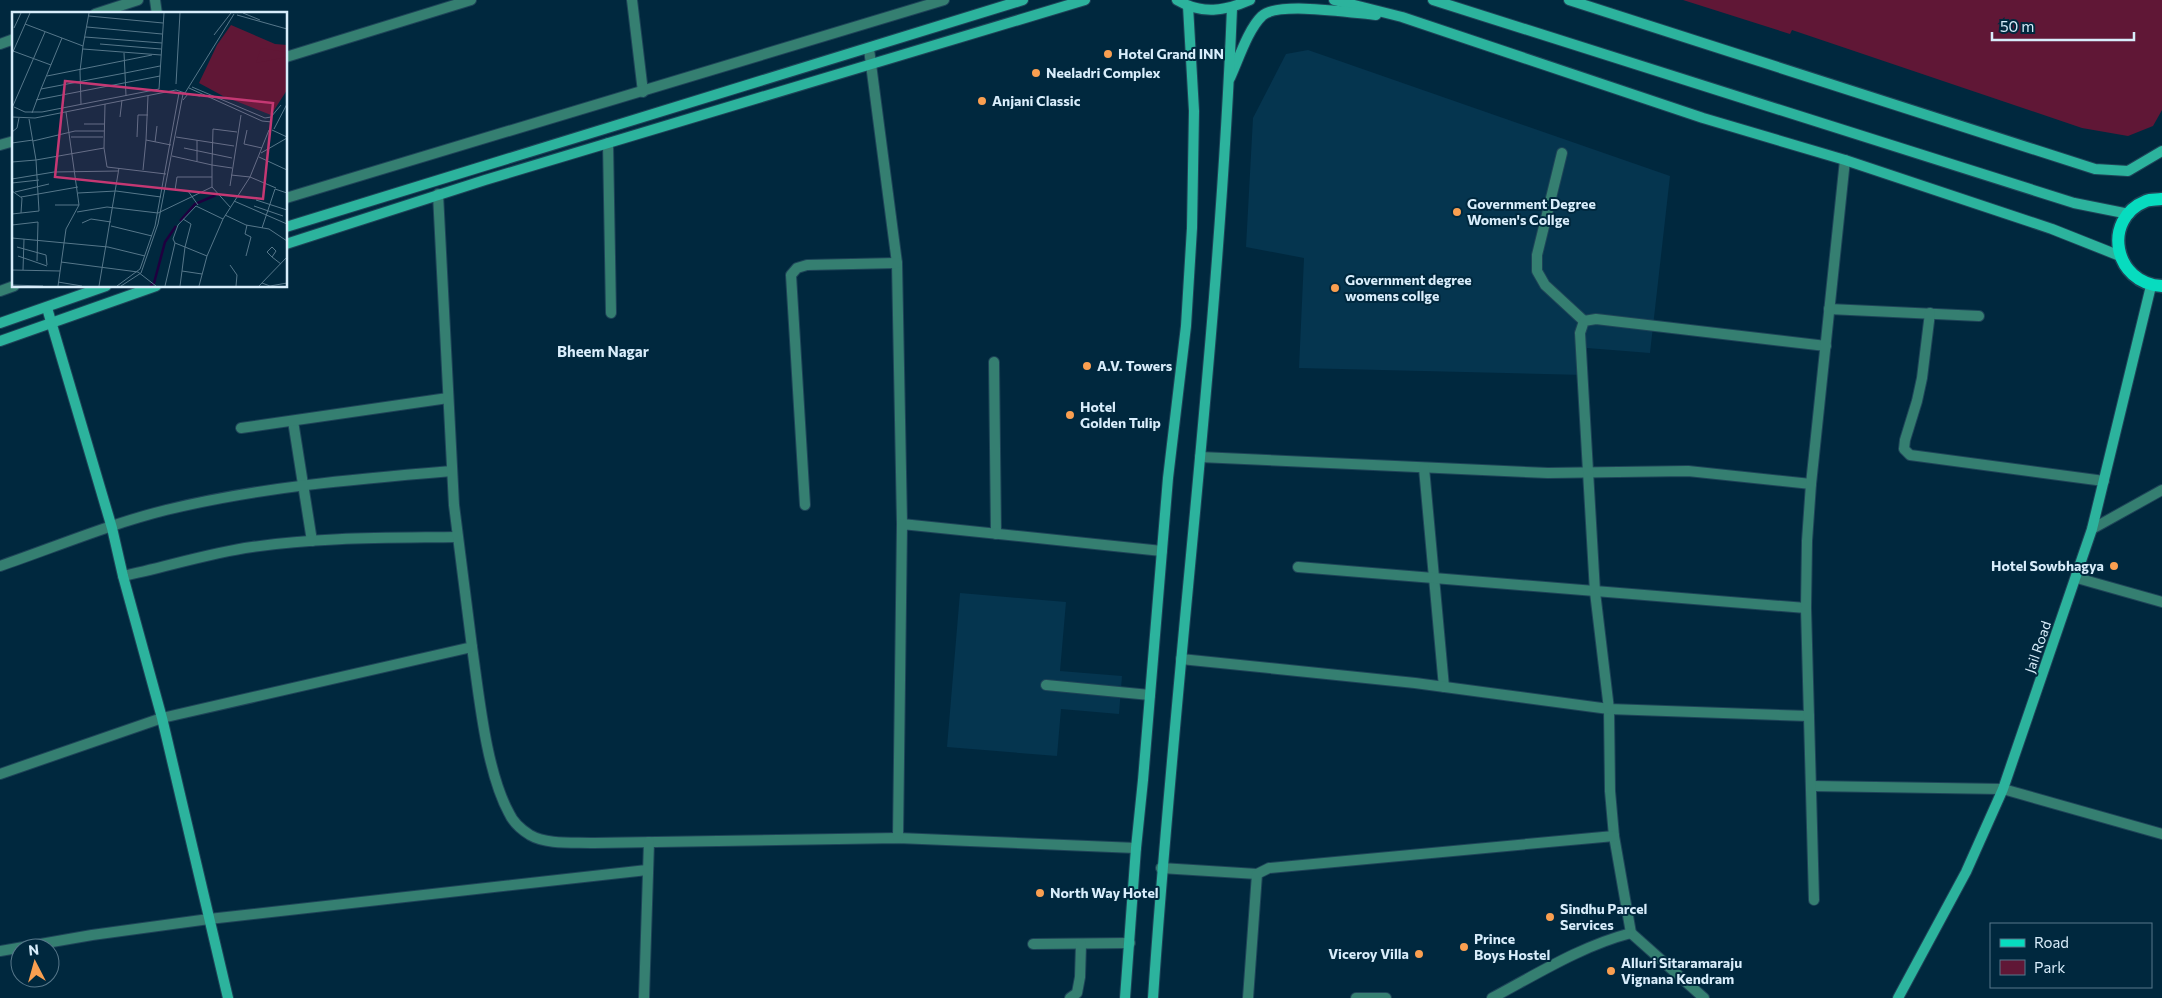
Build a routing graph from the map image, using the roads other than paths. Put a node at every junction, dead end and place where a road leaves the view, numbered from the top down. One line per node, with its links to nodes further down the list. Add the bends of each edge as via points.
1 (138, 0): 14 (street)
2 (471, 0): 17 (street)
3 (632, 0): 20 (street)
4 (944, 0): 20 (street)
5 (1023, 0): 16 (street)
6 (1085, 0): 18 (street)
7 (1177, 0): 12 (street)
8 (1250, 0): 13 (street)
9 (1334, 0): 15 (street)
10 (1433, 0): 28 (street, via 2074,203)
11 (1569, 0): 22 (street, via 2095,169 2128,171)
12 (1188, 6): 13 (street, via 1211,10); 67 (street, via 1194,111 1192,228 1186,326)
13 (1232, 8): 19 (street)
14 (101, 12)
15 (1402, 17): 19 (street, via 1294,8 1262,15); 24 (street, via 1685,113)
16 (869, 49): 18 (street); 29 (street)
17 (288, 56)
18 (872, 64): 21 (street); 32 (street)
19 (1228, 82): 52 (street, via 1219,242)
20 (643, 92): 26 (street)
21 (608, 142): 25 (street); 40 (street)
22 (2162, 152)
23 (1562, 153): 43 (street, via 1537,255 1537,271 1545,285)
24 (1845, 160): 31 (street, via 2052,229); 39 (street)
25 (438, 194): 30 (street); 49 (street)
26 (288, 197)
27 (2162, 199): 28 (main road, via 2146,201)
28 (2128, 214): 31 (main road, via 2119,234)
29 (288, 226)
30 (288, 243)
31 (2120, 256): 33 (main road, via 2127,268)
32 (897, 263): 60 (street, via 808,265 797,268 791,275); 61 (street)
33 (2156, 286): 56 (street, Jail Road)
34 (12, 287): 37 (street)
35 (101, 288): 38 (street)
36 (151, 288): 45 (street)
37 (0, 291)
38 (47, 308): 44 (street); 45 (street)
39 (1829, 309): 41 (street); 47 (street)
40 (611, 313)
41 (1930, 313): 42 (street); 56 (street, via 1918,401 1905,440 1904,449 1910,455)
42 (1979, 316)
43 (1584, 322): 47 (street, via 1596,319); 55 (street, via 1580,333)
44 (0, 324)
45 (52, 324): 46 (street); 62 (street)
46 (0, 342)
47 (1826, 346): 57 (street)
48 (994, 362): 64 (street)
49 (448, 398): 50 (street); 54 (street)
50 (293, 421): 51 (street); 58 (street)
51 (241, 428)
52 (1200, 457): 53 (street); 77 (street)
53 (1424, 468): 55 (street, via 1548,473); 72 (street)
54 (452, 471): 58 (street); 65 (street)
55 (1587, 471): 57 (street, via 1688,471); 73 (street)
56 (2104, 481): 63 (street, Jail Road)
57 (1811, 484): 75 (street)
58 (303, 485): 62 (street, via 215,499); 66 (street)
59 (2162, 490): 63 (street)
60 (805, 505)
61 (902, 524): 64 (street); 89 (street)
62 (112, 528): 68 (street); 70 (street)
63 (2092, 529): 71 (street, Jail Road)
64 (996, 534): 67 (street)
65 (457, 537): 66 (street); 76 (street)
66 (312, 541): 70 (street, via 250,547)
67 (1162, 551): 80 (street)
68 (0, 566)
69 (1298, 567): 72 (street)
70 (123, 576): 83 (street)
71 (2077, 578): 74 (street); 86 (street, Jail Road)
72 (1433, 579): 73 (street); 79 (street)
73 (1595, 592): 75 (street); 81 (street)
74 (2162, 602)
75 (1806, 608): 82 (street)
76 (472, 647): 83 (street); 90 (street, via 496,778 509,814 519,826 531,836 563,842)
77 (1181, 659): 79 (street); 92 (street)
78 (1046, 684): 80 (street)
79 (1444, 687): 81 (street)
80 (1150, 695): 91 (street)
81 (1609, 709): 82 (street); 88 (street)
82 (1809, 716): 85 (street)
83 (162, 718): 84 (street); 96 (street)
84 (0, 774)
85 (1811, 786): 86 (street); 95 (street)
86 (2003, 789): 87 (street); 112 (street, Jail Road, via 1966,872)
87 (2162, 834)
88 (1614, 836): 94 (street, via 1269,868); 97 (street)
89 (898, 838): 90 (street); 91 (street)
90 (649, 842): 93 (street)
91 (1136, 848): 98 (street)
92 (1161, 868): 94 (street); 106 (street)
93 (647, 870): 96 (street); 103 (street)
94 (1257, 874): 107 (street)
95 (1814, 900)
96 (209, 919): 101 (street); 102 (street)
97 (1631, 933): 110 (street, via 1586,948); 111 (street)
98 (1130, 943): 100 (street); 105 (street)
99 (1033, 944): 100 (street)
100 (1081, 944): 104 (street, via 1077,994)
101 (0, 950)
102 (228, 998)
103 (644, 998)
104 (1070, 998)
105 (1125, 998)
106 (1153, 998)
107 (1248, 998)
108 (1356, 998): 109 (street)
109 (1386, 998)
110 (1492, 998)
111 (1704, 998)
112 (1898, 998)

